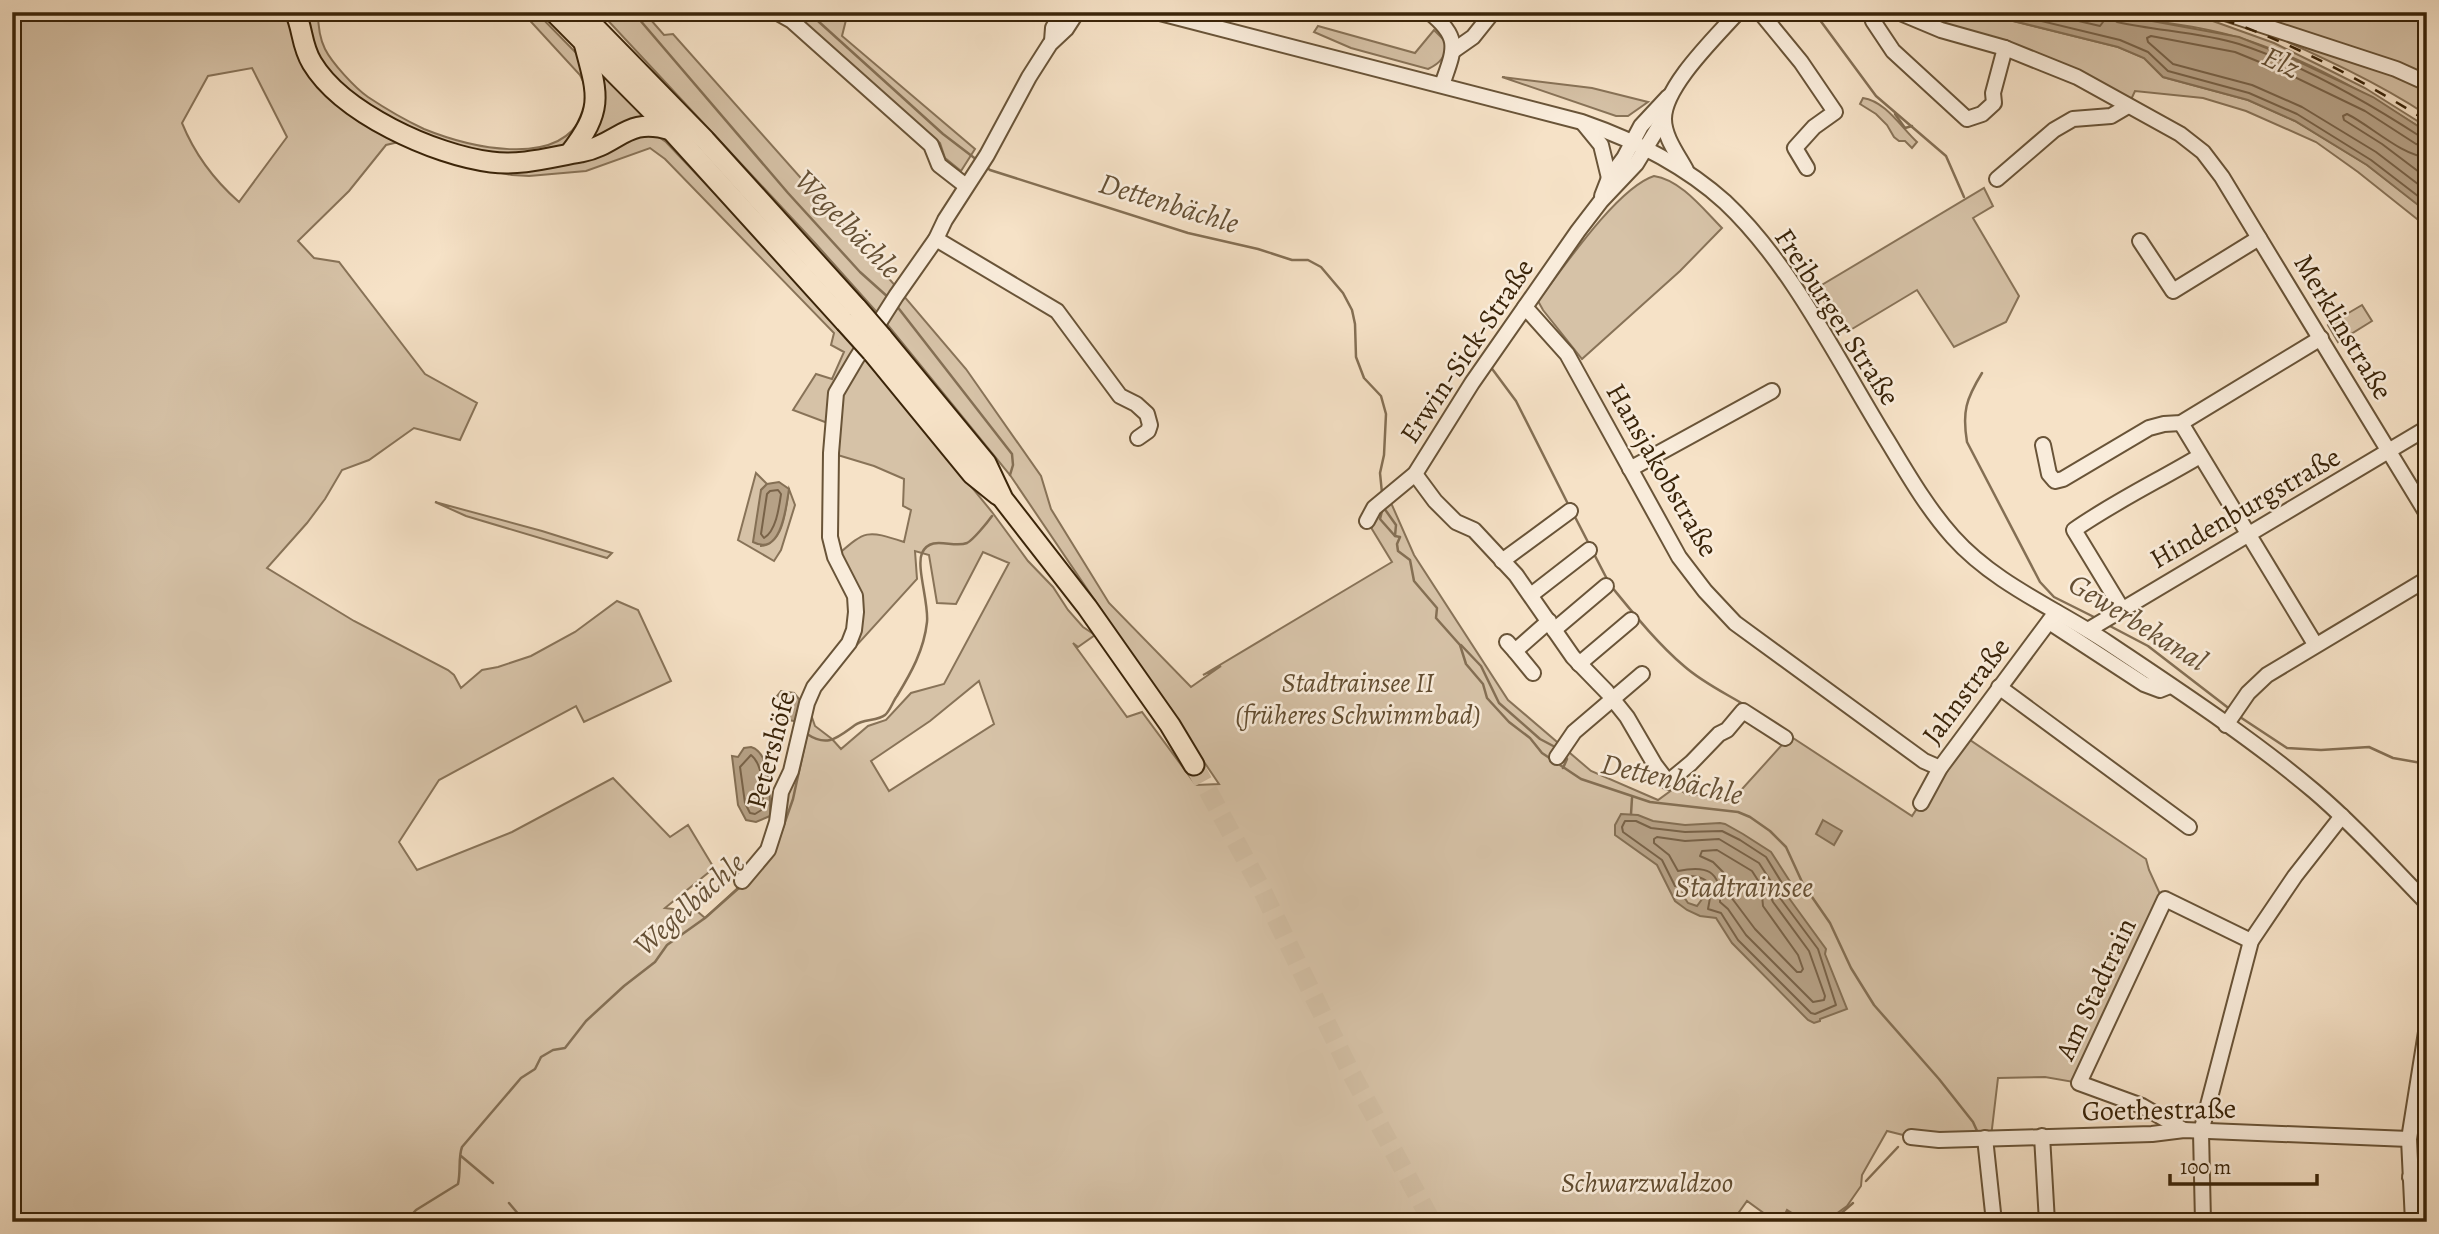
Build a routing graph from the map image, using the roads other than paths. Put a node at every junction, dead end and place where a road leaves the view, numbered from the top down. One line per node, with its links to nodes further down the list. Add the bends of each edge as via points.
1 (554, 12): 17 (highway)
2 (580, 12): 40 (highway, via 714,149)
3 (776, 12): 34 (street, via 792,21 931,145 939,165)
4 (1049, 12): 16 (street)
5 (1062, 12): 16 (street)
6 (1077, 12): 16 (street, via 1066,29)
7 (1156, 12): 21 (street, Freiburger Straße)
8 (1429, 12): 19 (street, via 1447,31)
9 (1493, 12): 19 (street, via 1473,37)
10 (1738, 12): 22 (street)
11 (1760, 12): 30 (street, via 1835,112 1795,148)
12 (1877, 12): 18 (street, via 1873,21 1893,51 1967,119 1994,103)
13 (1898, 12): 18 (street, Merklinstraße)
14 (2222, 12): 20 (street)
15 (298, 14): 29 (highway, via 313,64 363,113 386,125 422,143 489,162 547,160)
16 (1052, 34): 34 (street, Petershöfe)
17 (584, 42): 26 (highway); 29 (highway, via 595,85 595,109)
18 (2005, 48): 23 (street, Merklinstraße, via 2077,77)
19 (1453, 51): 21 (street)
20 (2427, 83)
21 (1442, 85): 25 (street, Freiburger Straße)
22 (1672, 93): 24 (street, Erwin-Sick-Straße); 27 (street, Erwin-Sick-Straße)
23 (2128, 106): 33 (street, via 2111,116 2073,119); 36 (street, Merklinstraße, via 2203,152)
24 (1664, 118): 28 (street, Erwin-Sick-Straße); 31 (street)
25 (1582, 122): 27 (street, Freiburger Straße); 32 (street, via 1601,145)
26 (671, 130): 29 (highway, via 642,125 601,145); 40 (highway)
27 (1633, 141): 28 (street, Freiburger Straße); 32 (street, Erwin-Sick-Straße)
28 (1647, 148): 31 (street, Freiburger Straße); 35 (street, Erwin-Sick-Straße)
29 (570, 153)
30 (1807, 168)
31 (1688, 173): 61 (street, Freiburger Straße, via 1725,202 1774,258 1916,488 1952,536)
32 (1609, 178): 35 (street, Erwin-Sick-Straße)
33 (1997, 179)
34 (967, 186): 37 (street, Petershöfe)
35 (1601, 201): 39 (street, Erwin-Sick-Straße)
36 (2259, 238): 38 (street, Merklinstraße, via 2173,291); 41 (street, Merklinstraße)
37 (936, 239): 45 (street, via 1057,311 1120,396 1147,414 1148,431); 80 (street, Petershöfe, via 836,393 830,537 855,596 854,630 814,687 770,843)
38 (2140, 241)
39 (1525, 307): 49 (street, Hansjakobstraße, via 1567,354); 50 (street, Erwin-Sick-Straße)
40 (851, 315): 75 (highway, bridge, via 986,463 1003,499 1087,607)
41 (2321, 338): 43 (street); 47 (street, Merklinstraße)
42 (1772, 391): 49 (street)
43 (2181, 423): 46 (street, via 2149,428 2055,481); 48 (street)
44 (2427, 428): 47 (street, Hindenburgstraße)
45 (1138, 438)
46 (2043, 445)
47 (2389, 452): 52 (street, Merklinstraße); 54 (street, Hindenburgstraße)
48 (2200, 456): 54 (street); 60 (street, via 2074,530)
49 (1630, 469): 76 (street, Hansjakobstraße, via 1679,557 1735,622 1924,761)
50 (1415, 474): 53 (street, Erwin-Sick-Straße, via 1374,508); 56 (street, via 1434,501 1456,522 1475,530)
51 (1570, 511): 56 (street)
52 (2427, 514)
53 (1367, 521)
54 (2249, 535): 60 (street, Hindenburgstraße); 65 (street)
55 (1588, 550): 59 (street)
56 (1502, 561): 59 (street)
57 (2427, 579): 65 (street)
58 (1606, 586): 63 (street)
59 (1531, 594): 63 (street)
60 (2117, 612): 64 (street, Hindenburgstraße)
61 (2053, 617): 64 (street, Freiburger Straße); 69 (street, Freiburger Straße, via 2144,684 2161,691); 70 (street, Jahnstraße)
62 (1631, 621): 66 (street)
63 (1552, 626): 66 (street); 67 (street, via 1511,646)
64 (2092, 627): 69 (street, Freiburger Straße)
65 (2315, 644): 72 (street, via 2267,675)
66 (1580, 664): 71 (street)
67 (1532, 673)
68 (1642, 674): 71 (street)
69 (2170, 686): 72 (street, Freiburger Straße)
70 (1999, 687): 76 (street, Jahnstraße); 79 (street)
71 (1611, 698): 73 (street, via 1668,782 1743,711); 74 (street, via 1574,732)
72 (2228, 722): 78 (street, Freiburger Straße)
73 (1785, 738)
74 (1557, 757)
75 (1194, 765)
76 (1940, 768): 77 (street, Jahnstraße)
77 (1921, 803)
78 (2342, 816): 81 (street, Freiburger Straße); 82 (street)
79 (2189, 827)
80 (742, 881)
81 (2427, 903)
82 (2251, 941): 84 (street, Am Stadtrain, via 2165,899 2074,1082 2142,1106); 85 (street)
83 (2427, 1026): 89 (street)
84 (2184, 1130): 85 (street, Goethestraße); 87 (street, Goethestraße)
85 (2201, 1132): 89 (street, Goethestraße); 94 (street)
86 (1911, 1136): 88 (street, Goethestraße)
87 (2042, 1136): 88 (street, Goethestraße); 93 (street)
88 (1981, 1138): 92 (street)
89 (2409, 1139): 90 (street)
90 (2410, 1177): 91 (street); 95 (street)
91 (2427, 1181)
92 (1994, 1222)
93 (2047, 1222)
94 (2203, 1222)
95 (2413, 1222)

